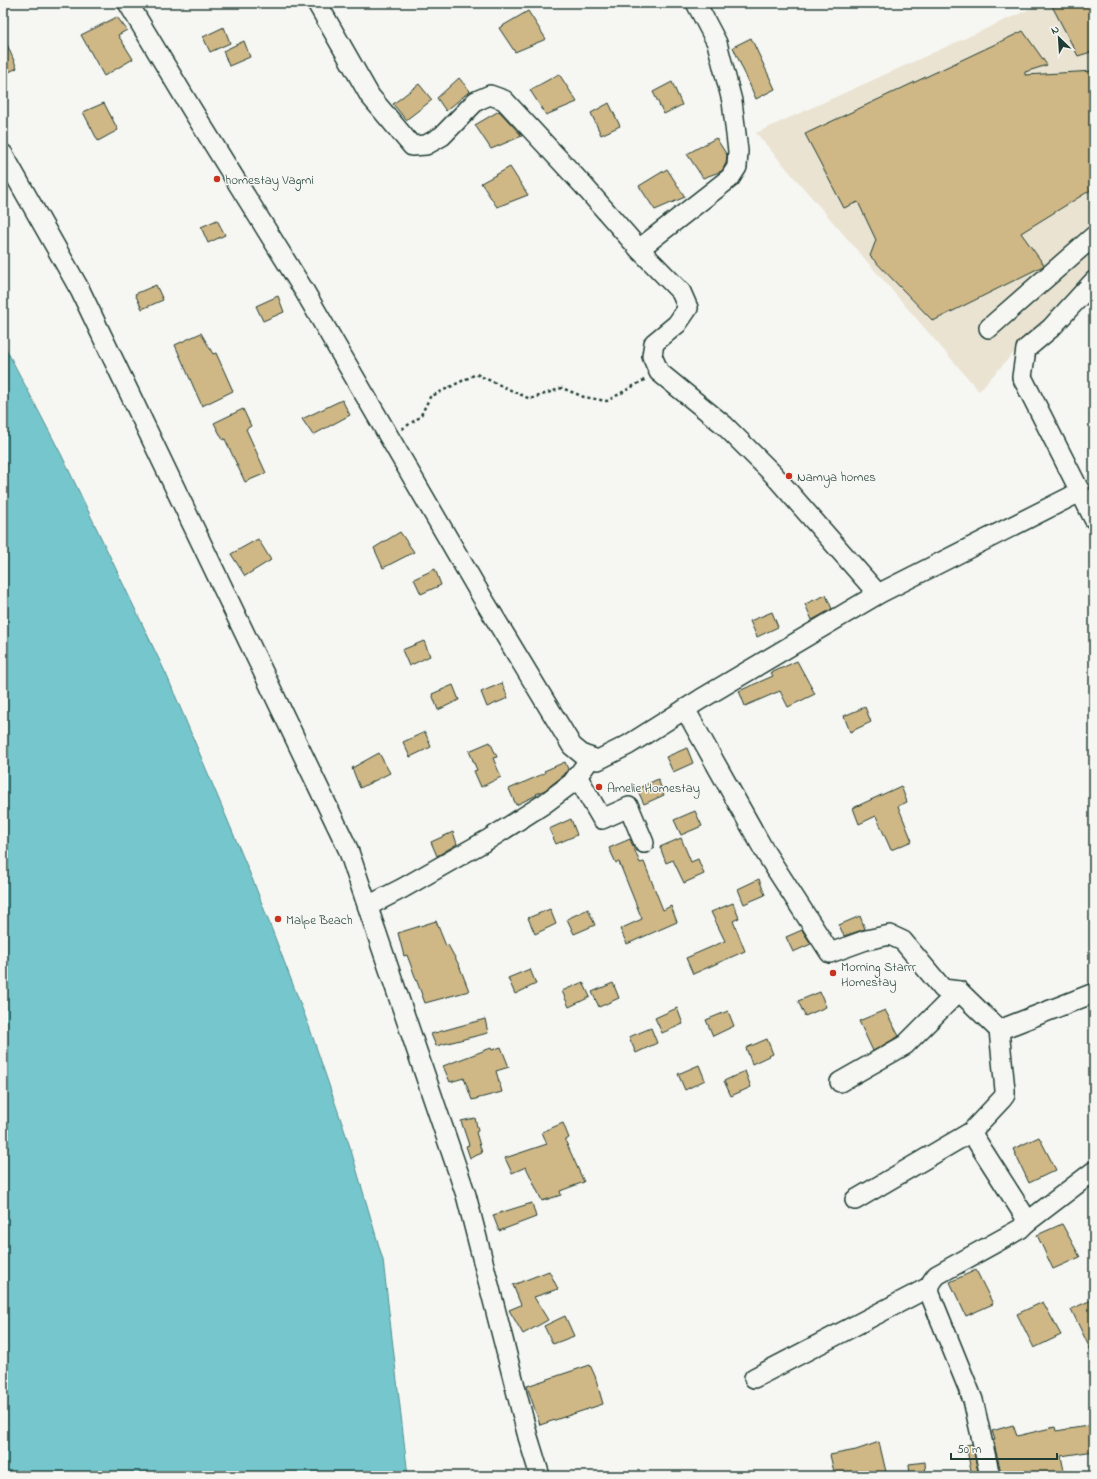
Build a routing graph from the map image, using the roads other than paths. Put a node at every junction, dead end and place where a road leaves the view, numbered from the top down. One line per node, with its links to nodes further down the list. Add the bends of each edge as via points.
1 (128, 3): 13 (street, via 305,292 482,597 572,746)
2 (317, 3): 6 (street, via 370,96 412,146 426,145 442,136 476,102 490,95 504,100)
3 (696, 3): 6 (street, via 717,43 732,101 738,167 730,178)
4 (3, 154): 16 (street, via 80,290 348,848)
5 (1094, 236): 8 (street)
6 (639, 249): 11 (street, via 681,292 688,308 677,324 654,343 652,356 659,372 724,425 773,474)
7 (1094, 281): 9 (street, via 1050,328 1026,349 1022,377)
8 (989, 328)
9 (1080, 492): 10 (street); 11 (street)
10 (1094, 519)
11 (878, 594): 12 (street)
12 (685, 709): 13 (street, via 628,745 598,760); 17 (street, via 765,852 830,953 866,940 890,935 903,941 943,989)
13 (591, 758): 14 (street)
14 (577, 776): 15 (street, via 602,819 629,807); 16 (street, via 572,783 544,804 489,839)
15 (644, 843)
16 (368, 906): 27 (street, via 466,1195)
17 (959, 991): 19 (street); 20 (street, via 905,1045)
18 (1094, 993): 19 (street)
19 (999, 1030): 21 (street, via 1005,1095)
20 (840, 1082)
21 (971, 1132): 23 (street); 24 (street)
22 (1094, 1171): 24 (street)
23 (855, 1200)
24 (1026, 1222): 25 (street, via 1020,1229 937,1275)
25 (929, 1287): 26 (street); 28 (street, via 971,1396)
26 (754, 1378)
27 (540, 1476)
28 (990, 1476)

